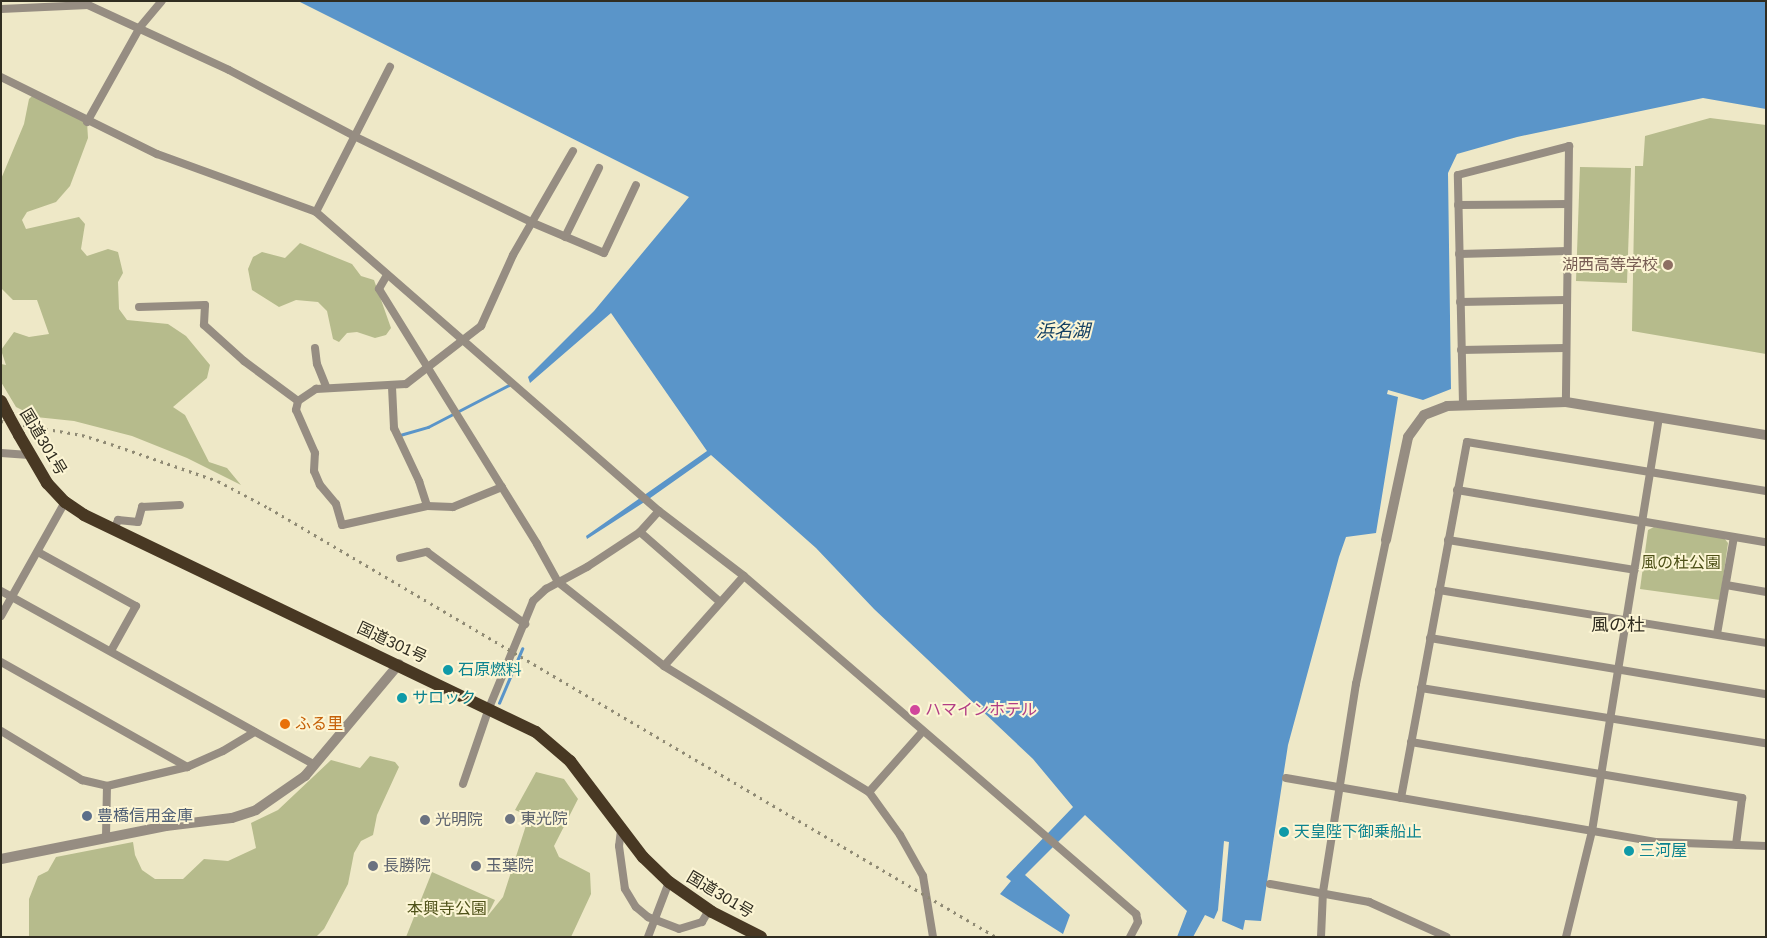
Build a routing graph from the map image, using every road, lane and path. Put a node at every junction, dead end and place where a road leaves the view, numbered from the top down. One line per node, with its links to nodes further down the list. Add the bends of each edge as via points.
1 (162, 1): 3 (street)
2 (1, 9): 3 (street, via 88,5)
3 (140, 28): 6 (street); 7 (street)
4 (390, 67): 7 (street)
5 (1, 77): 6 (street)
6 (87, 122): 13 (street, via 157,154)
7 (354, 136): 13 (street); 14 (street)
8 (573, 151): 14 (street)
9 (599, 168): 15 (street)
10 (636, 185): 15 (street, via 604,253)
11 (1568, 204): 12 (street); 12 (street, via 1569,146 1458,175); 16 (street)
12 (1458, 205): 17 (street)
13 (316, 212): 18 (street)
14 (533, 223): 15 (street); 22 (street, via 513,255 481,326)
15 (565, 237)
16 (1567, 251): 17 (street); 19 (street)
17 (1459, 254): 20 (street)
18 (387, 275): 22 (street); 26 (street, via 379,289)
19 (1566, 300): 20 (street); 24 (street)
20 (1460, 302): 25 (street)
21 (139, 307): 30 (street, via 205,305 204,325 244,361)
22 (464, 340): 26 (street); 44 (street)
23 (314, 348): 27 (street)
24 (1565, 348): 25 (street); 31 (street)
25 (1461, 350): 32 (street)
26 (428, 370): 28 (street, via 406,384); 38 (street)
27 (326, 386): 28 (street); 30 (street)
28 (392, 387): 43 (street, via 394,428)
29 (1, 401): 36 (highway, 国道301号, bridge)
30 (298, 401): 43 (street, via 296,410 315,453 314,471 320,485 336,504 342,525)
31 (1566, 402): 32 (street); 33 (street)
32 (1463, 404): 49 (street, via 1424,415 1408,437)
33 (1658, 417): 34 (street); 37 (street)
34 (1766, 436)
35 (1, 453): 36 (street)
36 (30, 455): 41 (highway, 国道301号, via 47,484)
37 (1650, 472): 39 (street, via 1467,442); 40 (street); 45 (street)
38 (502, 488): 43 (street, via 452,507); 56 (street)
39 (1457, 490): 45 (street); 50 (street)
40 (1766, 491)
41 (65, 502): 46 (highway, 国道301号); 52 (street)
42 (180, 505): 46 (street, via 142,507 138,522 118,520)
43 (427, 506)
44 (659, 511): 47 (street); 55 (street)
45 (1642, 520): 48 (street); 54 (street)
46 (114, 530): 71 (highway, 国道301号)
47 (640, 532): 56 (street); 62 (street)
48 (1734, 537): 51 (street); 57 (street)
49 (1386, 540): 89 (street, via 1366,628)
50 (1448, 540): 54 (street); 58 (street)
51 (1766, 542)
52 (38, 552): 61 (street); 69 (street, via 136,606)
53 (400, 558): 65 (street, via 427,552)
54 (1634, 570): 64 (street)
55 (744, 576): 62 (street); 80 (street)
56 (558, 582): 65 (street, via 534,601); 72 (street)
57 (1726, 585): 60 (street); 66 (street)
58 (1439, 590): 64 (street); 67 (street)
59 (1, 591): 61 (street)
60 (1766, 592)
61 (13, 597): 63 (street); 69 (street)
62 (720, 602): 72 (street)
63 (1, 616)
64 (1626, 621): 66 (street); 73 (street)
65 (525, 624): 76 (street)
66 (1717, 634): 68 (street)
67 (1430, 638): 73 (street); 74 (street)
68 (1766, 643)
69 (111, 651): 79 (street)
70 (1, 662): 84 (street)
71 (399, 664): 76 (highway, 国道301号); 83 (street)
72 (664, 666): 90 (street)
73 (1618, 670): 75 (street); 77 (street)
74 (1421, 688): 77 (street); 81 (street)
75 (1766, 694)
76 (489, 708): 87 (street); 92 (highway, 国道301号, via 554,745)
77 (1610, 719): 82 (street); 85 (street)
78 (1, 731): 88 (street, via 82,780)
79 (255, 732): 83 (street); 84 (street)
80 (922, 732): 90 (street); 106 (street, via 1136,914 1138,922)
81 (1411, 742): 85 (street); 91 (street)
82 (1766, 743)
83 (313, 764): 94 (street, via 295,786 256,810 232,818)
84 (187, 768): 88 (street)
85 (1601, 774): 93 (street); 95 (street, via 1742,798)
86 (1286, 778): 89 (street)
87 (463, 784)
88 (107, 786): 94 (street)
89 (1339, 789): 91 (street); 100 (street)
90 (869, 792): 105 (street, via 900,835 923,876)
91 (1401, 798): 93 (street)
92 (622, 830): 98 (highway, 国道301号); 102 (street, via 619,846 625,889 636,906)
93 (1592, 830): 95 (street, via 1656,842); 109 (street)
94 (106, 837): 97 (street)
95 (1736, 844): 96 (street)
96 (1766, 846)
97 (1, 858)
98 (669, 882): 101 (highway, 国道301号); 102 (street)
99 (1270, 884): 100 (street)
100 (1323, 892): 107 (street); 108 (street, via 1369,902)
101 (709, 910): 102 (street, via 702,922 679,929); 104 (highway, 国道301号)
102 (655, 920): 103 (street)
103 (648, 937)
104 (761, 937)
105 (934, 937)
106 (1130, 937)
107 (1322, 937)
108 (1447, 937)
109 (1566, 937)

